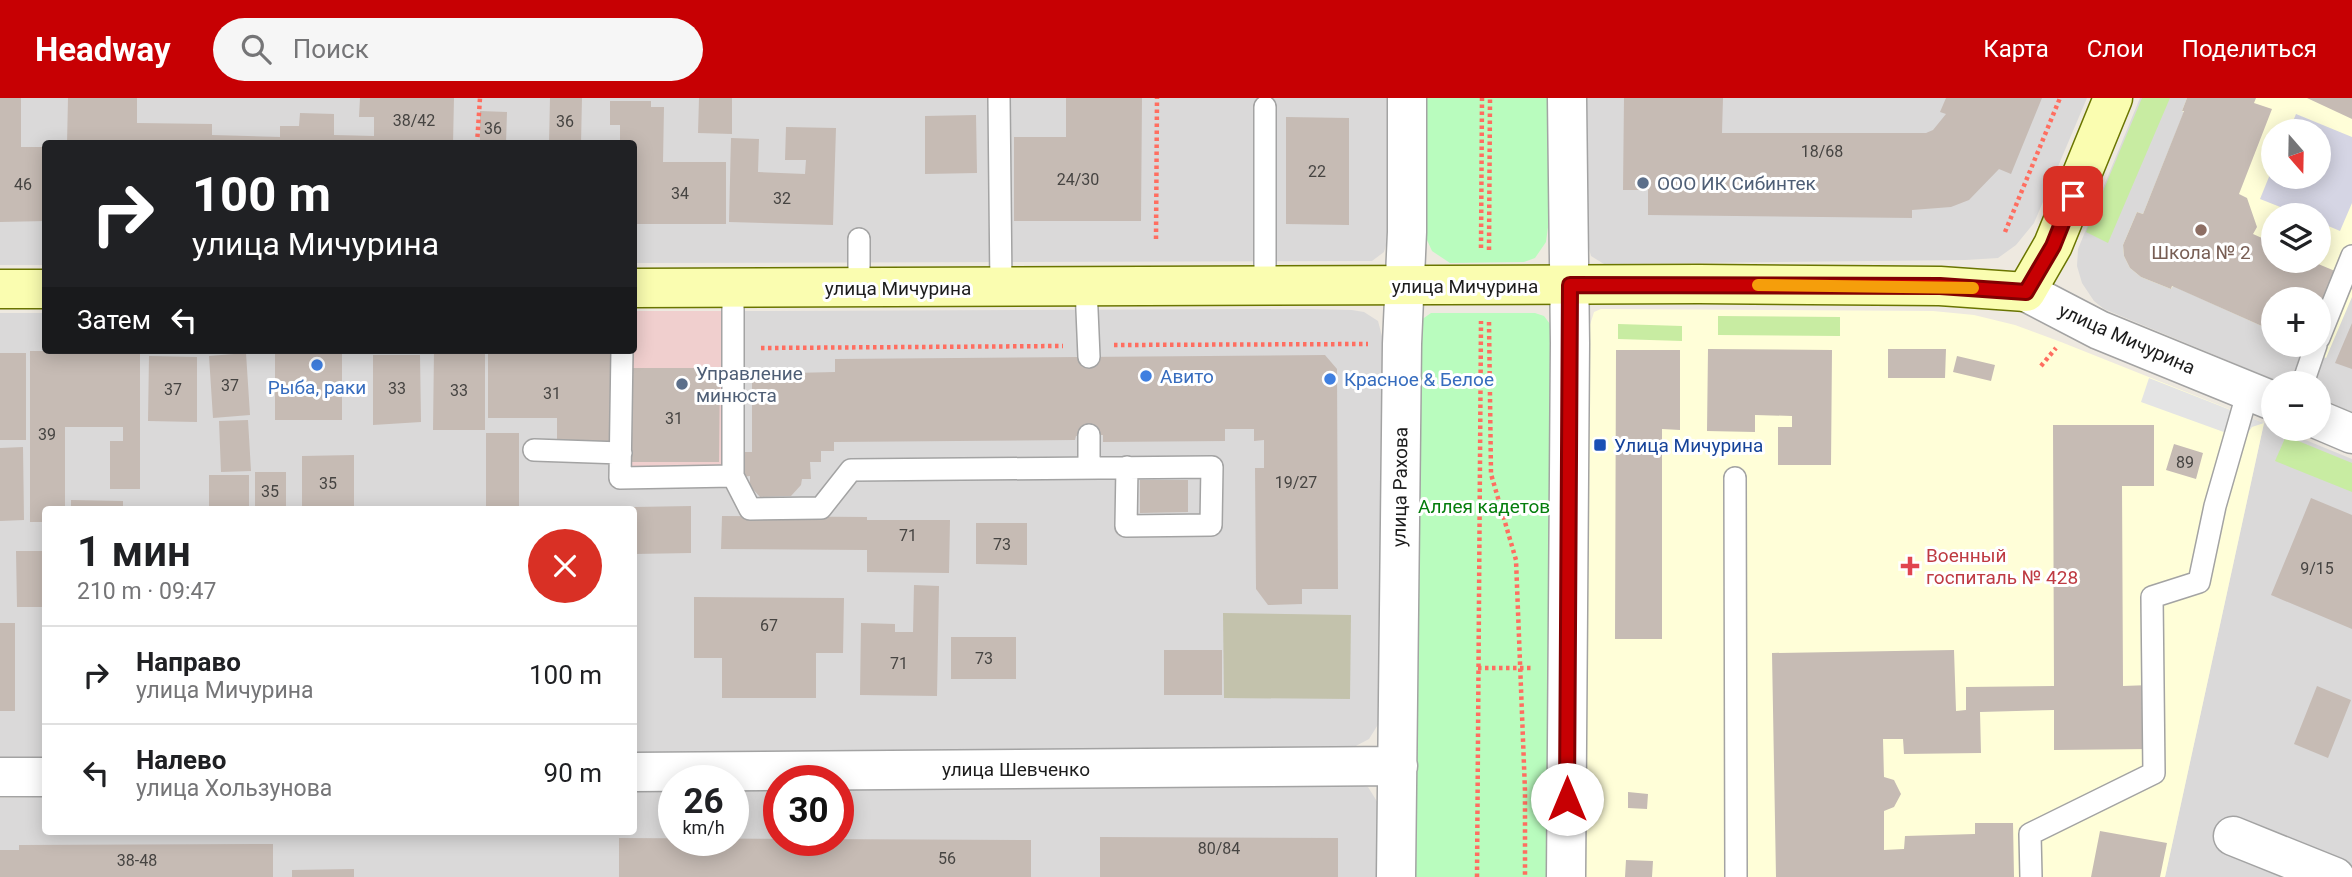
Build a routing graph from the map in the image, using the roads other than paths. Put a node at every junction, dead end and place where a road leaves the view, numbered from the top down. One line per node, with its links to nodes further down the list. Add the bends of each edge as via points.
1 (999, 98): 15 (lane)
2 (1407, 98): 9 (street, улица Рахова)
3 (1567, 98): 8 (street)
4 (2113, 98): 18 (street, via 2053,246)
5 (1265, 107): 12 (lane)
6 (859, 239): 10 (lane)
7 (2352, 257): 19 (lane)
8 (1570, 285): 9 (street, улица Мичурина); 18 (street, улица Мичурина, via 1940,286); 38 (street)
9 (1404, 286): 12 (street, улица Мичурина); 32 (street, улица Рахова)
10 (859, 287): 14 (street, улица Мичурина); 15 (street, улица Мичурина)
11 (1086, 287): 12 (street, улица Мичурина); 15 (street, улица Мичурина); 21 (lane)
12 (1265, 287)
13 (637, 288): 14 (street, улица Мичурина)
14 (733, 288): 30 (lane)
15 (1001, 288)
16 (0, 289): 17 (street)
17 (42, 289)
18 (2026, 292): 22 (street, улица Мичурина, via 2099,330)
19 (2331, 309)
20 (622, 354): 27 (lane)
21 (1088, 357)
22 (2260, 396): 40 (lane, via 2215,506 2199,582 2152,597 2154,773 2030,834)
23 (2331, 425): 24 (street)
24 (2352, 434)
25 (1089, 435): 29 (lane)
26 (534, 450): 27 (lane)
27 (621, 453): 30 (lane, via 620,478)
28 (1127, 467): 28 (lane, via 1212,467 1211,525 1126,526); 29 (lane)
29 (1089, 468): 30 (lane, via 851,470 821,508 750,509)
30 (733, 476)
31 (1735, 478): 39 (lane)
32 (1398, 766): 33 (street, улица Шевченко); 37 (street, улица Рахова)
33 (637, 772)
34 (0, 777): 35 (street)
35 (42, 777)
36 (2233, 835): 41 (street)
37 (1396, 877)
38 (1566, 877)
39 (1736, 877)
40 (2031, 877)
41 (2335, 877)

